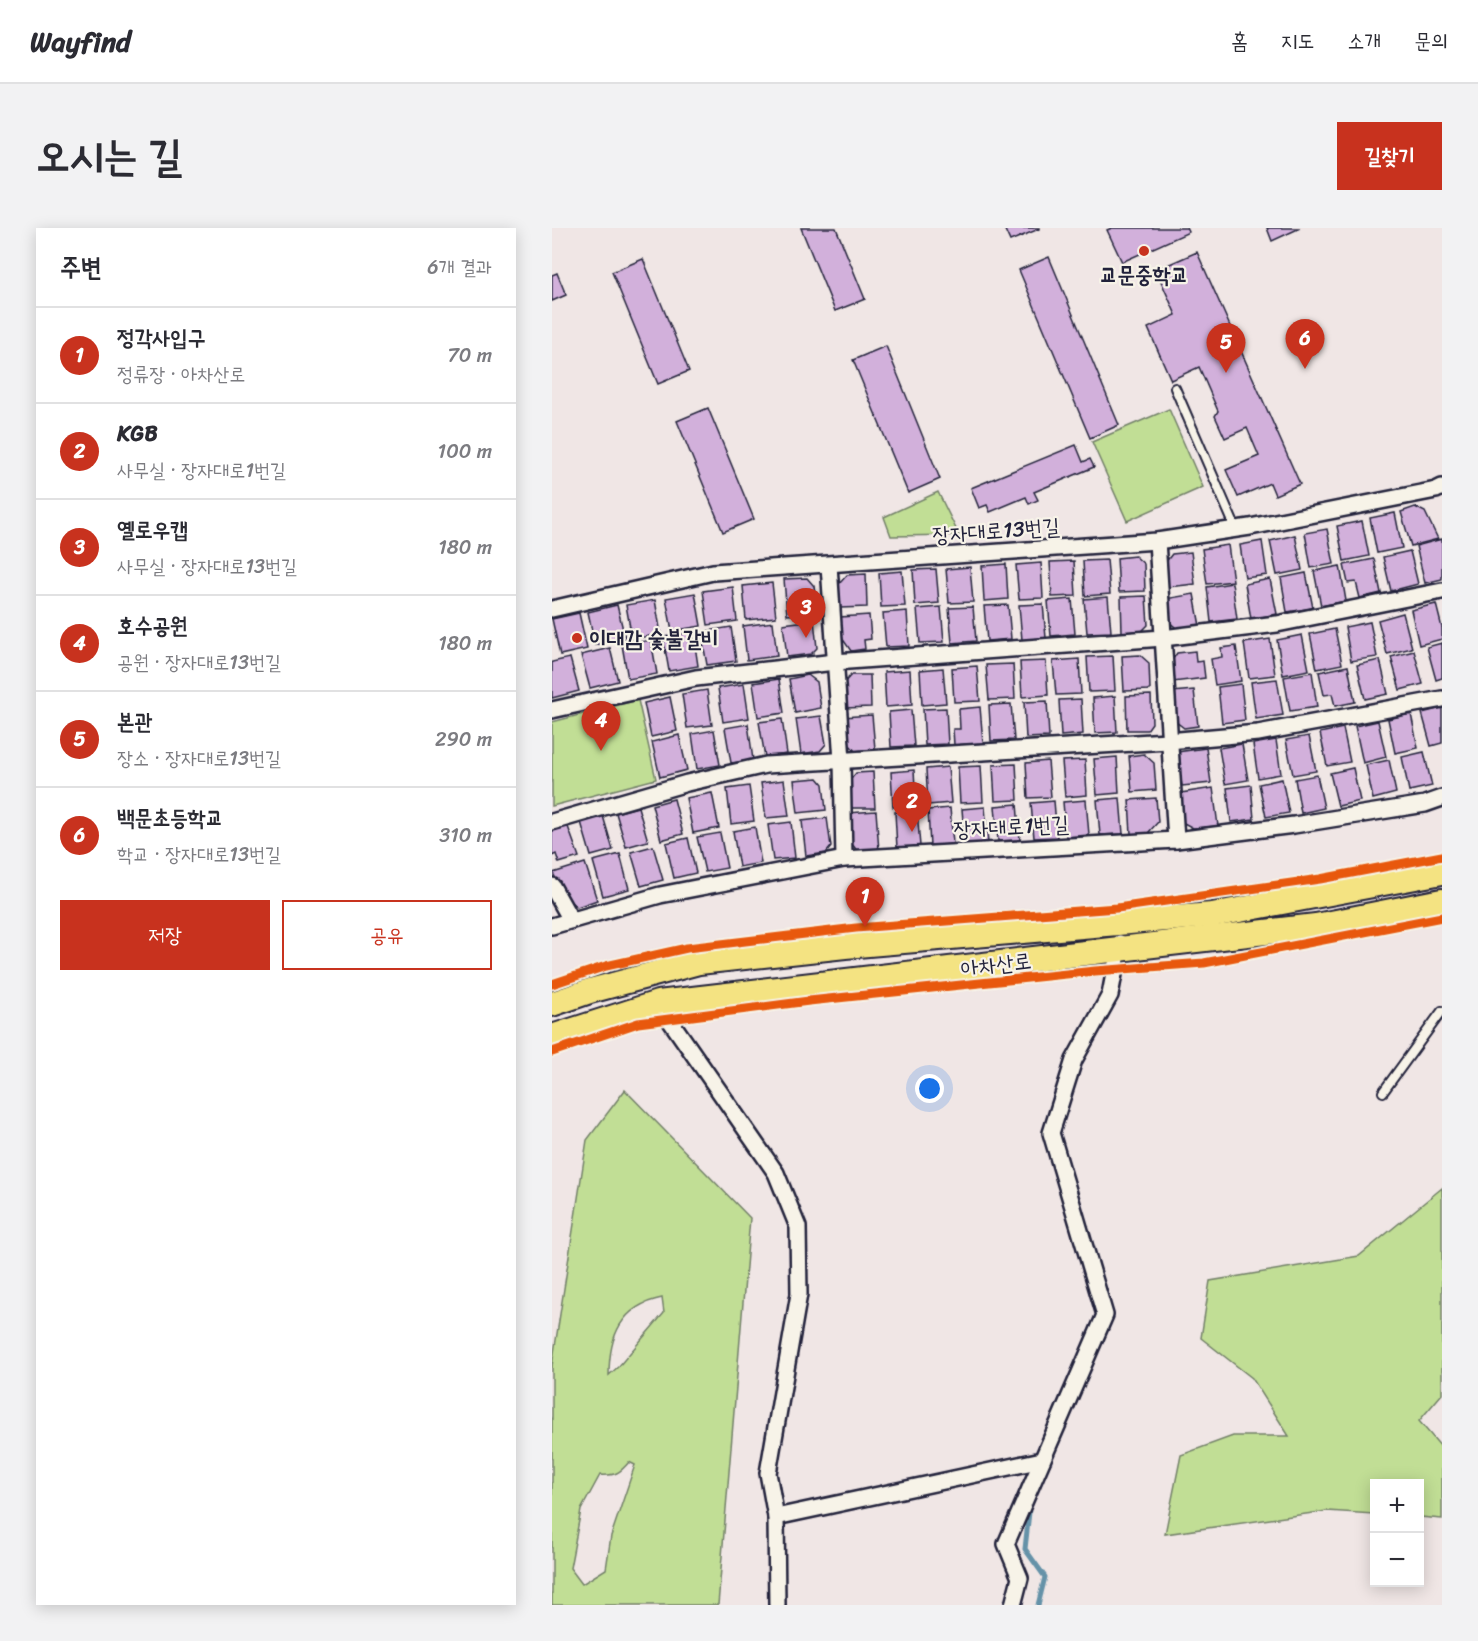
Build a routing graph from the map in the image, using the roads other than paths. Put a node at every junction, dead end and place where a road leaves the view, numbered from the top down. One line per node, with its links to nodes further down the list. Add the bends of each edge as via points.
1 (1175, 388): 3 (lane)
2 (1440, 493): 3 (street, 장자대로13번길)
3 (1236, 529): 4 (street, 장자대로13번길)
4 (1157, 541): 5 (street, 장자대로13번길); 8 (street)
5 (829, 565): 7 (street, 장자대로13번길, via 713,572); 9 (street)
6 (1442, 591): 8 (street, via 1277,624)
7 (552, 609)
8 (1163, 638): 9 (street); 12 (street)
9 (835, 662): 11 (street, via 696,678); 13 (street)
10 (1442, 699): 12 (street, via 1258,733)
11 (552, 710)
12 (1168, 741): 13 (street); 16 (street)
13 (842, 761): 15 (street, via 766,765); 17 (street)
14 (1442, 798): 16 (street, 장자대로1번길, via 1294,825)
15 (552, 822)
16 (1176, 840): 17 (street, 장자대로1번길)
17 (844, 859): 21 (street, 장자대로1번길, via 660,895)
18 (1442, 873): 22 (main road, 아차산로, via 1212,915)
19 (552, 886): 21 (street)
20 (1442, 901): 24 (main road, 아차산로, via 1316,926)
21 (571, 920): 23 (street, 장자대로1번길)
22 (1117, 924): 24 (street); 26 (main road, 아차산로, via 699,962)
23 (552, 926)
24 (1119, 949): 25 (main road, 아차산로); 30 (street, via 1110,995 1074,1060 1051,1133 1105,1316)
25 (658, 1003): 28 (main road, 아차산로); 31 (street, via 776,1173 798,1227 800,1294 768,1473)
26 (552, 1004)
27 (1442, 1011): 29 (lane)
28 (552, 1037)
29 (1383, 1092)
30 (1042, 1460): 31 (street); 33 (street, via 1006,1544 1020,1578)
31 (776, 1517): 32 (street)
32 (777, 1605)
33 (1013, 1605)

